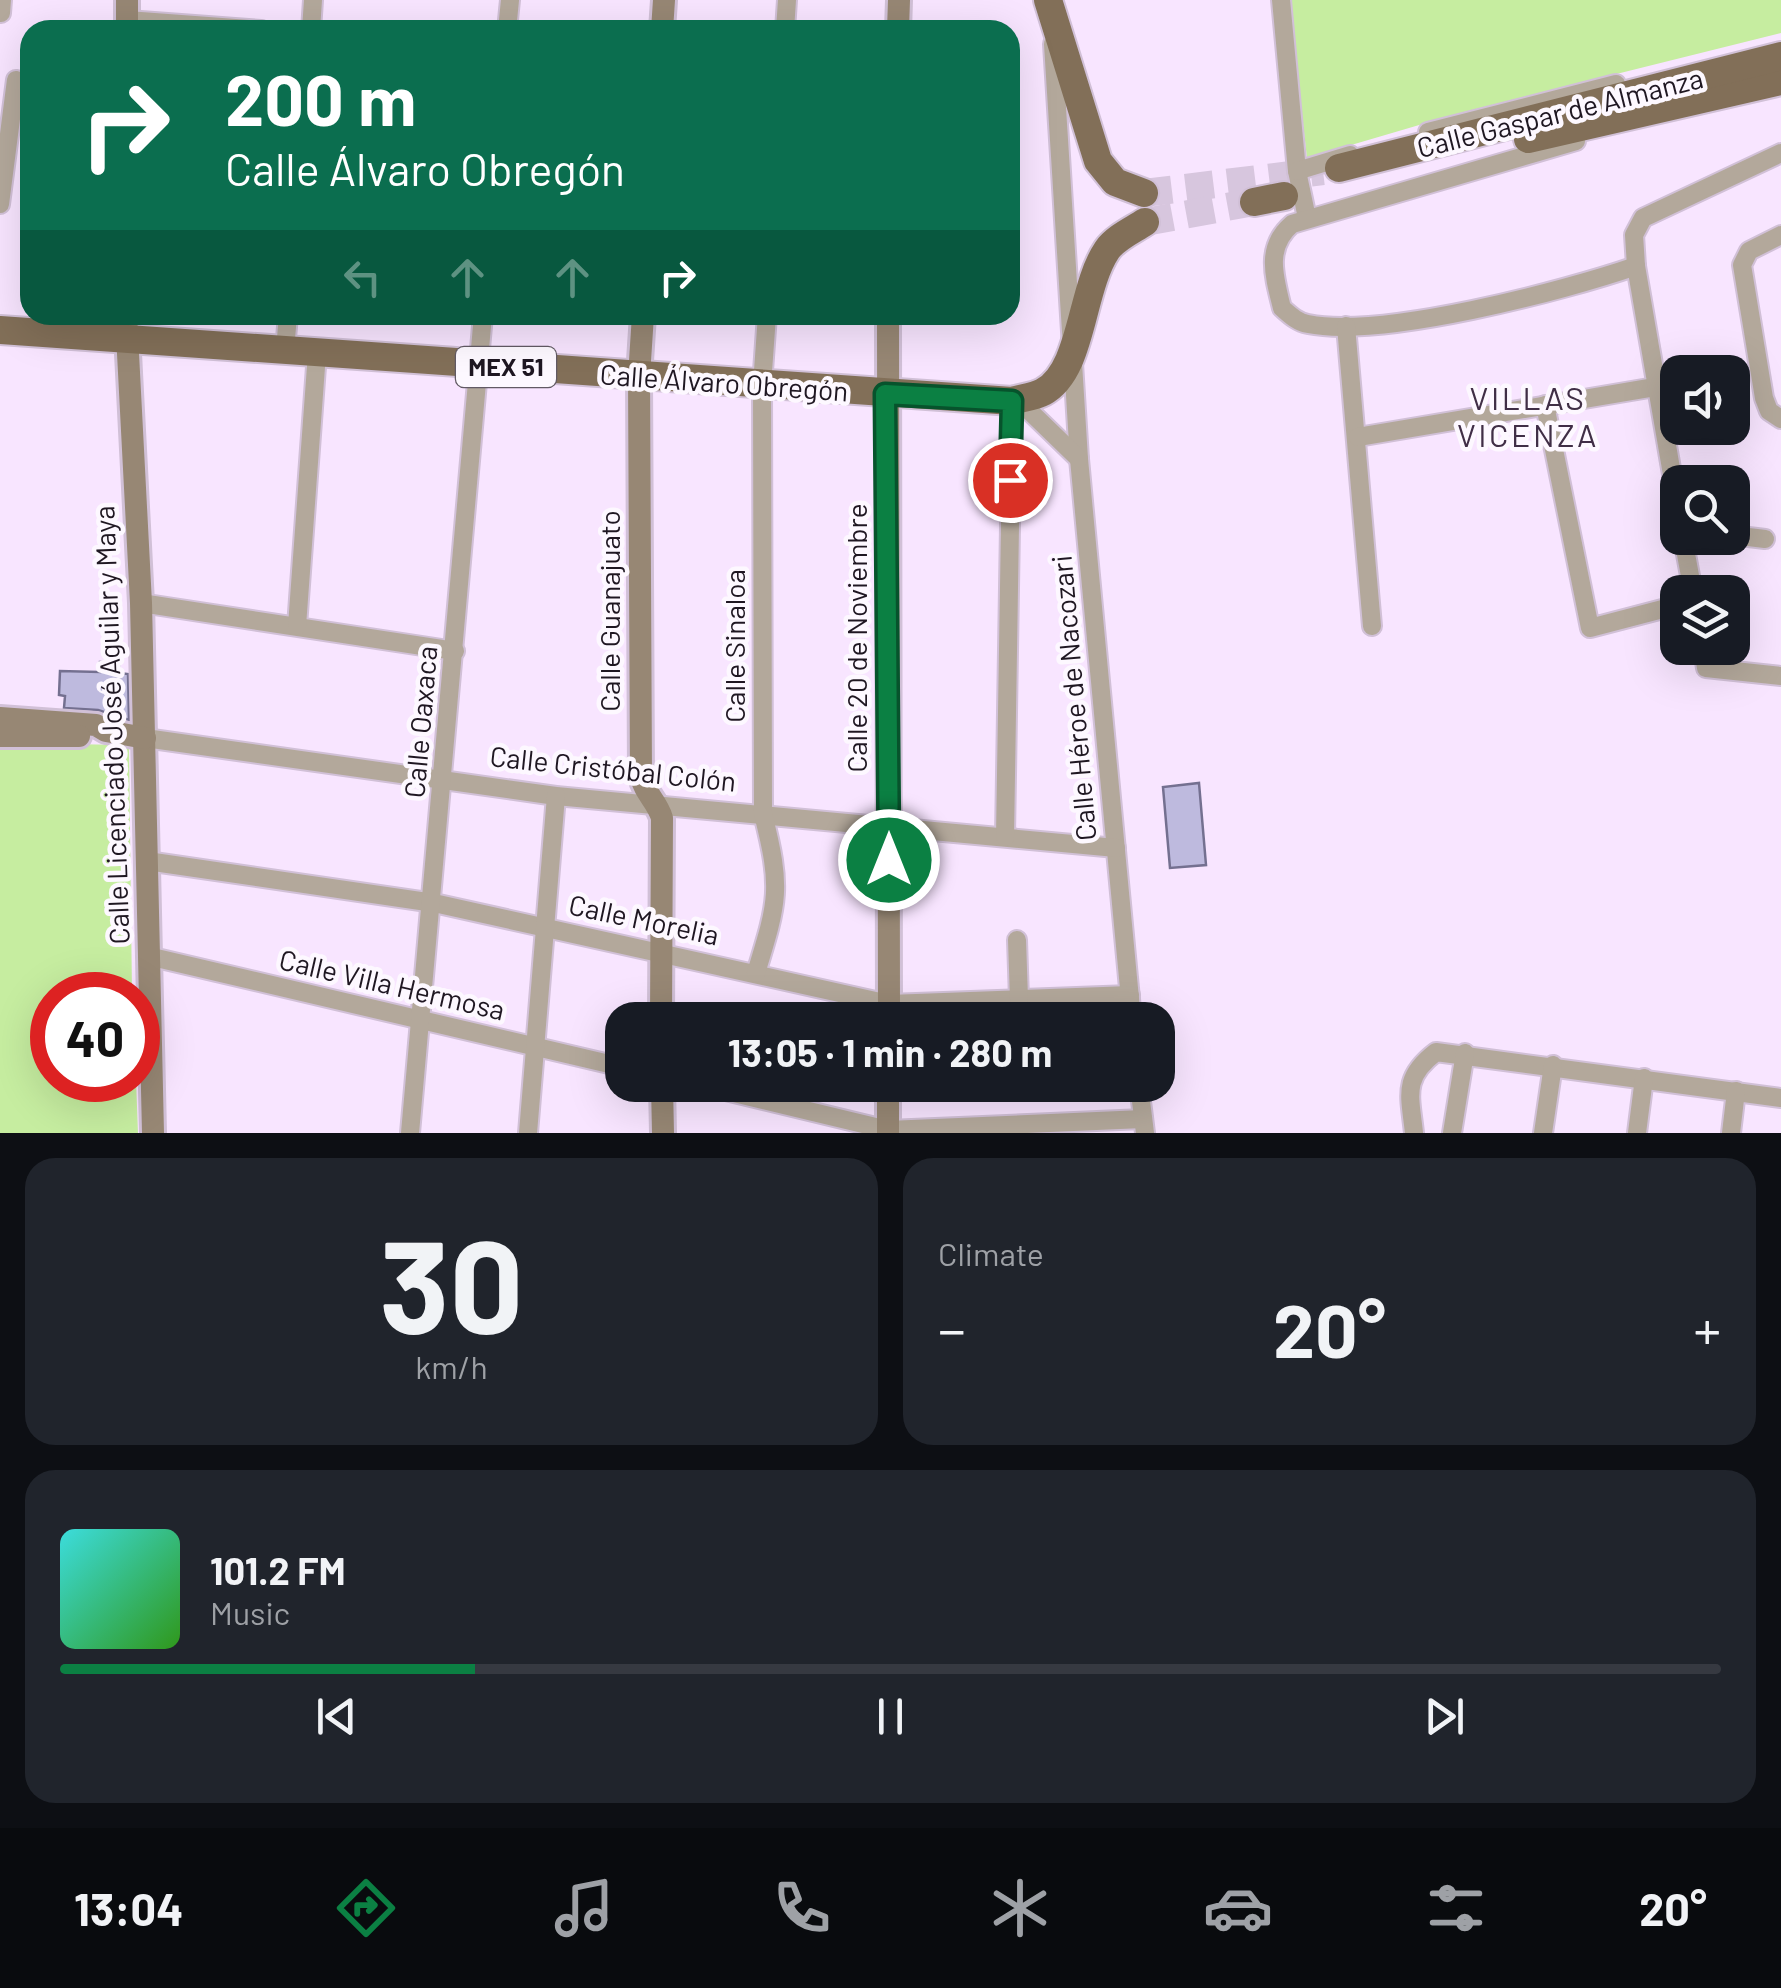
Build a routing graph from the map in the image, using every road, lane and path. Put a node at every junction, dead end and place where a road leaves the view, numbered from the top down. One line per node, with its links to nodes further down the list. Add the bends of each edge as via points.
1 (2, 0): 4 (street)
2 (1281, 0): 14 (street)
3 (1049, 6): 15 (main road, via 1098,161 1115,182); 32 (street, Calle Héroe de Nacozari)
4 (0, 14)
5 (127, 17): 6 (street)
6 (158, 20)
7 (1781, 56): 8 (main road, Calle Gaspar de Almanza)
8 (1745, 67): 11 (main road, Calle Gaspar de Almanza, via 1340,174); 14 (street, via 1645,78 1546,99)
9 (16, 80): 12 (street)
10 (1781, 81): 11 (main road, Calle Gaspar de Almanza)
11 (1656, 112): 18 (street, via 1612,131)
12 (6, 116): 17 (street)
13 (1781, 153): 21 (street, via 1643,218 1634,235)
14 (1290, 184): 16 (main road); 18 (street)
15 (1144, 193)
16 (1254, 202)
17 (0, 204)
18 (1307, 218): 27 (street, via 1278,236 1274,249 1282,308 1307,324)
19 (1145, 222): 32 (main road, via 1109,246 1088,285)
20 (1781, 235): 40 (street, via 1749,251 1742,266 1764,398)
21 (1636, 266): 27 (street, via 1441,316); 36 (street)
22 (287, 325): 30 (street)
23 (483, 325): 33 (street, Calle Oaxaca)
24 (643, 325): 34 (street, Calle Guanajuato)
25 (765, 325): 35 (street, Calle Sinaloa)
26 (888, 325): 37 (street, Calle 20 de Noviembre)
27 (1346, 326): 41 (street)
28 (126, 327): 29 (main road, Calle Álvaro Obregón / MEX 51); 30 (main road, Calle Álvaro Obregón / MEX 51); 46 (street, Calle Licenciado José Aguilar y Maya)
29 (0, 330)
30 (285, 350): 31 (main road, Calle Álvaro Obregón / MEX 51)
31 (317, 353): 33 (main road, Calle Álvaro Obregón / MEX 51); 48 (street)
32 (1072, 358): 38 (main road, via 1044,392); 42 (street, Calle Héroe de Nacozari)
33 (479, 365): 34 (main road, Calle Álvaro Obregón / MEX 51); 50 (street, Calle Oaxaca)
34 (640, 376): 35 (main road, Calle Álvaro Obregón / MEX 51); 59 (street, Calle Guanajuato, via 641,776)
35 (762, 386): 37 (main road, Calle Álvaro Obregón / MEX 51); 60 (street, Calle Sinaloa)
36 (1655, 386): 39 (street); 43 (street)
37 (885, 394): 38 (main road, Calle Álvaro Obregón); 61 (street, Calle 20 de Noviembre)
38 (1014, 400): 42 (street); 62 (street)
39 (1545, 405): 41 (street); 47 (street, via 1590,628)
40 (1781, 419)
41 (1358, 437): 49 (street)
42 (1079, 459): 63 (street, Calle Héroe de Nacozari)
43 (1670, 465)
44 (1750, 537): 45 (street)
45 (1765, 539)
46 (141, 603): 48 (street); 56 (street, Calle Licenciado José Aguilar y Maya)
47 (1660, 610)
48 (297, 626): 50 (street)
49 (1372, 626)
50 (455, 651): 57 (street, Calle Oaxaca)
51 (1705, 665): 52 (street)
52 (1781, 676)
53 (0, 718): 54 (street, via 96,724)
54 (106, 732): 55 (street); 56 (street, Calle Cristóbal Colón)
55 (0, 736)
56 (145, 738): 57 (street, Calle Cristóbal Colón); 64 (street, Calle Licenciado José Aguilar y Maya)
57 (444, 780): 58 (street, Calle Cristóbal Colón); 65 (street, Calle Oaxaca)
58 (556, 796): 59 (street, Calle Cristóbal Colón); 66 (street)
59 (658, 805): 60 (street, Calle Cristóbal Colón); 68 (street, Calle Guanajuato)
60 (764, 814): 61 (street, Calle Cristóbal Colón); 70 (street, Calle Sinaloa, via 778,902)
61 (889, 825): 62 (street, Calle Cristóbal Colón); 75 (street, Calle 20 de Noviembre)
62 (1004, 836): 63 (street, Calle Cristóbal Colón)
63 (1116, 848): 71 (street, Calle Héroe de Nacozari)
64 (147, 861): 65 (street, Calle Morelia); 69 (street, Calle Licenciado José Aguilar y Maya)
65 (434, 903): 66 (street, Calle Morelia); 78 (street, Calle Oaxaca)
66 (548, 927): 68 (street, Calle Morelia); 79 (street)
67 (1017, 940): 72 (street)
68 (660, 951): 70 (street, Calle Morelia); 73 (street, Calle Guanajuato)
69 (148, 956): 78 (street, Calle Villa Hermosa); 91 (street, Calle Licenciado José Aguilar y Maya)
70 (756, 973): 74 (street, Calle Morelia)
71 (1130, 995): 72 (street, Calle Morelia); 77 (street, Calle Héroe de Nacozari)
72 (1019, 999): 76 (street, Calle Morelia)
73 (661, 1002)
74 (855, 1002)
75 (889, 1002)
76 (989, 1002)
77 (1131, 1002)
78 (421, 1020): 79 (street, Calle Villa Hermosa); 92 (street, Calle Oaxaca)
79 (536, 1048): 81 (street, Calle Villa Hermosa); 93 (street)
80 (1465, 1053): 82 (street); 95 (street, via 1436,1052 1422,1063 1409,1084); 96 (street)
81 (605, 1063)
82 (1552, 1066): 83 (street); 97 (street)
83 (1644, 1078): 84 (street); 98 (street)
84 (1736, 1092): 85 (street); 99 (street)
85 (1781, 1098)
86 (662, 1102): 94 (street)
87 (769, 1102): 90 (street)
88 (888, 1102): 90 (street)
89 (1144, 1126): 90 (street)
90 (888, 1132)
91 (153, 1133)
92 (410, 1133)
93 (528, 1133)
94 (663, 1133)
95 (1414, 1133)
96 (1452, 1133)
97 (1543, 1133)
98 (1637, 1133)
99 (1731, 1133)

